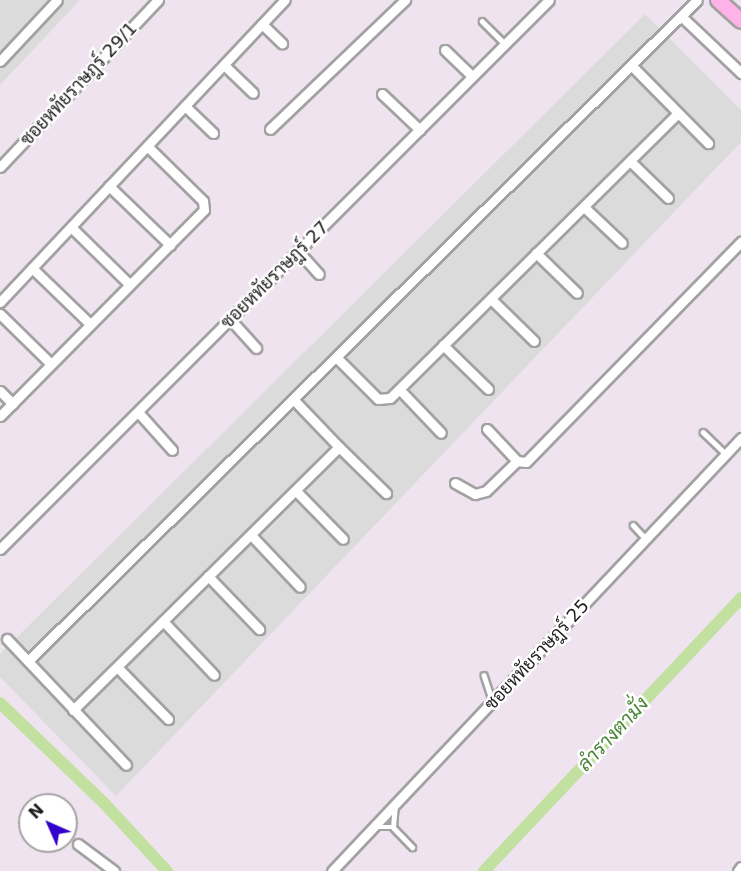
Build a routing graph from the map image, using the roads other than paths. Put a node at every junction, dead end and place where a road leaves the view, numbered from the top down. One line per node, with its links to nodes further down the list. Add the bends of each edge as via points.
1 (57, 0): 15 (street)
2 (158, 0): 30 (street, ซอยหทัยราษฎร์ 29/1)
3 (285, 0): 11 (street)
4 (405, 0): 24 (street)
5 (548, 0): 13 (street, ซอยหทัยราษฎร์ 27)
6 (697, 0): 8 (street)
7 (718, 0): 10 (main road)
8 (681, 16): 17 (street); 18 (street)
9 (482, 21): 13 (lane)
10 (741, 21)
11 (262, 24): 12 (street); 16 (street)
12 (282, 43)
13 (505, 44): 19 (street, ซอยหทัยราษฎร์ 27)
14 (446, 50): 19 (street)
15 (0, 62)
16 (224, 65): 20 (street); 22 (street)
17 (631, 65): 23 (street); 52 (street)
18 (741, 73)
19 (472, 76): 25 (street, ซอยหทัยราษฎร์ 27)
20 (253, 93)
21 (382, 94): 25 (street)
22 (185, 106): 26 (street); 28 (street)
23 (678, 113): 27 (street); 29 (street)
24 (270, 129)
25 (420, 130): 38 (street, ซอยหทัยราษฎร์ 27)
26 (213, 133)
27 (708, 143)
28 (147, 146): 31 (street); 37 (street, via 205,204 204,210)
29 (630, 161): 32 (street); 33 (street)
30 (0, 167)
31 (109, 186): 34 (street); 37 (street)
32 (668, 198)
33 (584, 207): 36 (street); 39 (street)
34 (71, 227): 40 (street); 42 (street)
35 (741, 242): 68 (street, via 526,462)
36 (622, 243)
37 (170, 245): 42 (street)
38 (298, 251): 41 (street); 47 (street, ซอยหทัยราษฎร์ 27)
39 (536, 253): 43 (street); 44 (street)
40 (32, 268): 45 (street); 48 (street)
41 (319, 274)
42 (129, 284): 48 (street)
43 (577, 293)
44 (491, 299): 49 (street); 50 (street)
45 (0, 302)
46 (0, 314): 53 (street)
47 (230, 319): 51 (street); 59 (street, ซอยหทัยราษฎร์ 27)
48 (90, 324): 53 (street)
49 (534, 341)
50 (443, 345): 54 (street); 55 (street)
51 (256, 348)
52 (336, 357): 55 (street, via 378,399 386,400); 57 (street)
53 (51, 364): 58 (street)
54 (488, 389)
55 (399, 390): 63 (street)
56 (0, 391): 58 (street)
57 (293, 399): 65 (street); 82 (street)
58 (12, 404): 60 (street)
59 (138, 412): 66 (street); 76 (street, ซอยหทัยราษฎร์ 27)
60 (0, 416)
61 (487, 429): 68 (street)
62 (703, 432): 67 (lane)
63 (441, 433)
64 (741, 438): 67 (street, ซอยหทัยราษฎร์ 25)
65 (339, 447): 70 (street); 71 (street)
66 (172, 450)
67 (726, 454): 75 (street, ซอยหทัยราษฎร์ 25)
68 (517, 461): 69 (street, via 486,491 475,494)
69 (455, 483)
70 (296, 490): 73 (street); 74 (street)
71 (386, 493)
72 (633, 525): 75 (lane)
73 (250, 535): 77 (street); 78 (street)
74 (343, 539)
75 (646, 539): 86 (street, ซอยหทัยราษฎร์ 25)
76 (0, 549)
77 (208, 576): 79 (street); 80 (street)
78 (300, 587)
79 (163, 621): 83 (street); 84 (street)
80 (259, 629)
81 (7, 639): 82 (street)
82 (28, 661): 87 (street)
83 (117, 667): 87 (street); 88 (street)
84 (214, 675)
85 (484, 675): 86 (lane)
86 (493, 702): 90 (street, ซอยหทัยราษฎร์ 25)
87 (73, 710): 89 (street)
88 (168, 719)
89 (126, 765)
90 (395, 804): 91 (street, ซอยหทัยราษฎร์ 25); 92 (lane)
91 (374, 827): 92 (lane); 97 (street, ซอยหทัยราษฎร์ 25)
92 (393, 827): 94 (lane)
93 (78, 844): 96 (street)
94 (412, 847)
95 (741, 867): 98 (street)
96 (114, 871)
97 (332, 871)
98 (738, 871)

